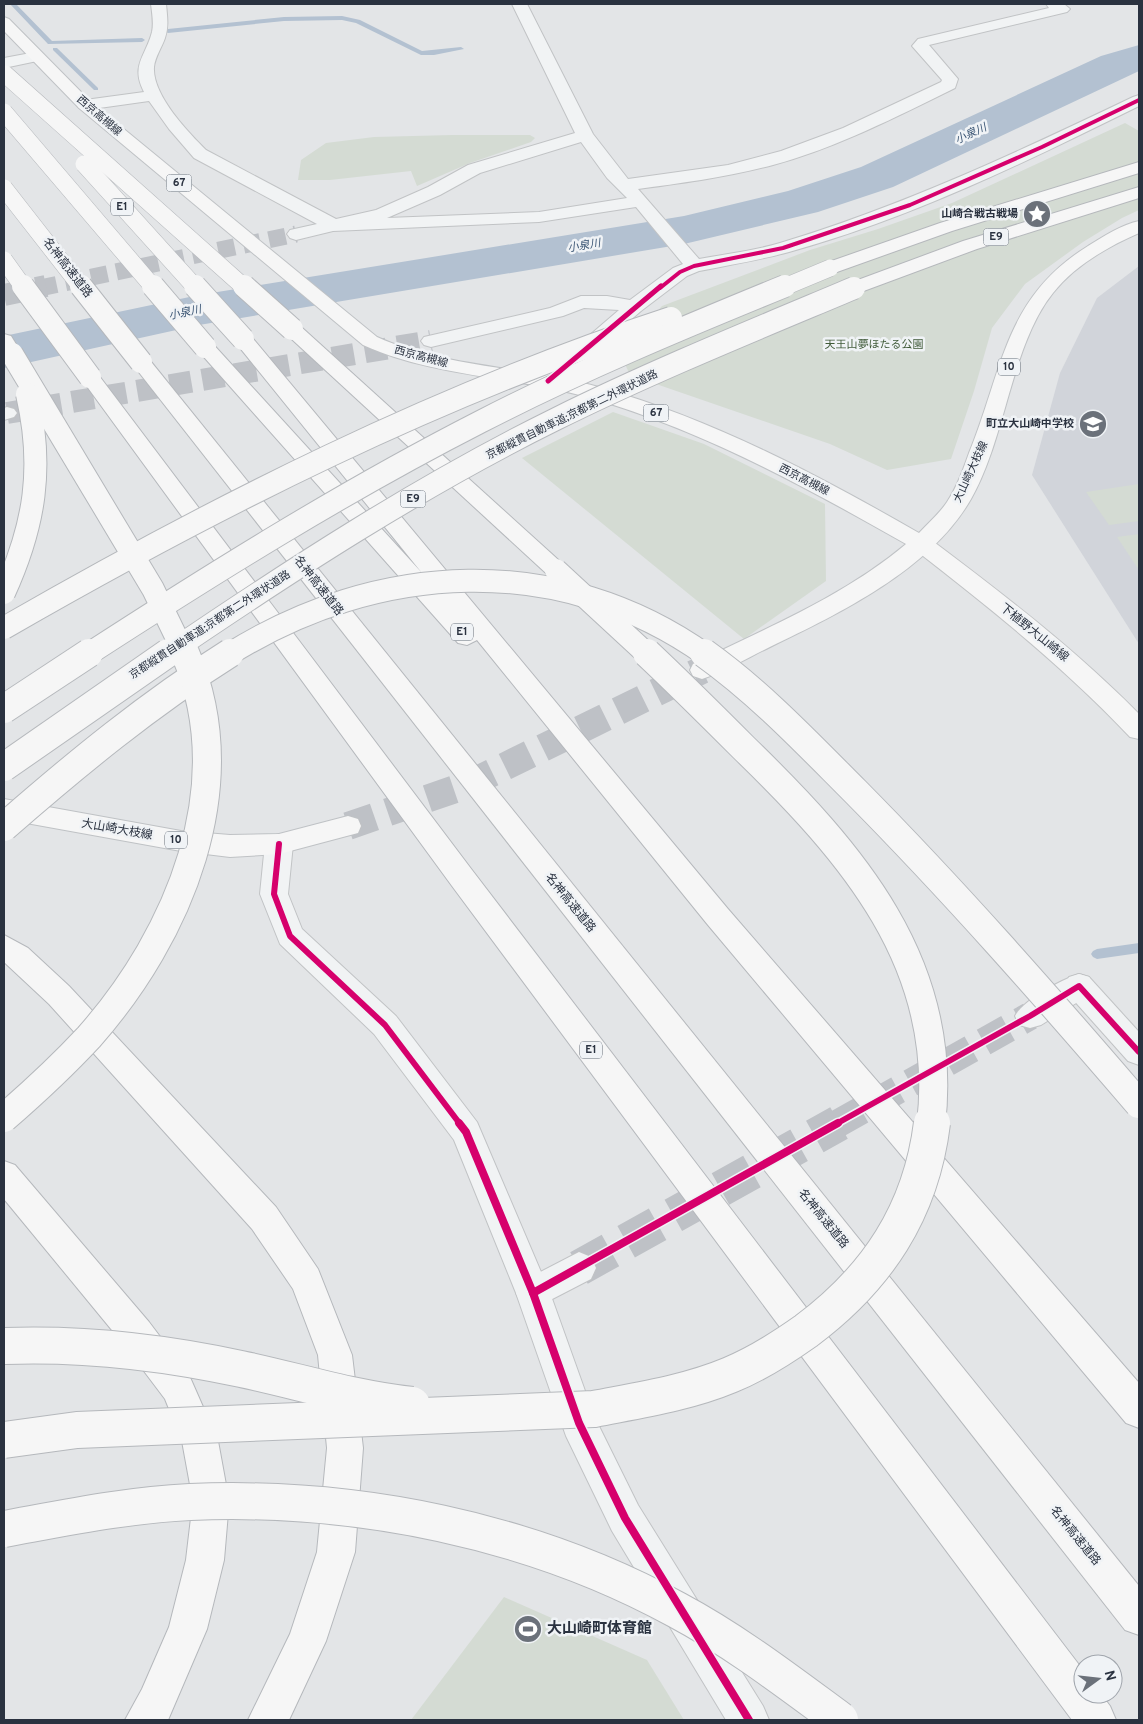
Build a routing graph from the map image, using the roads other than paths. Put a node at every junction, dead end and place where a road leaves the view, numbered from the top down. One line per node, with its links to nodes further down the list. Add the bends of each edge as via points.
1 (159, 4): 7 (street, via 160,28 146,66)
2 (518, 4): 11 (street)
3 (1053, 4): 13 (street, via 1062,9 924,42 920,46 950,79 949,85 846,132 786,155 701,175)
4 (4, 22): 5 (main road, 西京高槻線 / 67)
5 (36, 57): 6 (street); 9 (main road, 西京高槻線 / 67)
6 (4, 70): 38 (main road, E1, bridge, via 243,339); 49 (main road, bridge, via 655,660 770,772 852,864 885,912 907,954 922,994 935,1065 935,1108 930,1142 919,1183 903,1222 882,1255 854,1289 792,1341 732,1375 665,1396 594,1409)
7 (154, 95): 9 (street); 17 (street, via 200,154)
8 (1139, 100): 21 (street, via 910,205 783,248)
9 (85, 105): 26 (main road, 西京高槻線 / 67, via 370,341 404,355 443,364)
10 (4, 112): 38 (main road, E1, bridge, via 205,347)
11 (585, 135): 13 (street, via 613,174); 17 (street, via 474,169 382,214)
12 (1139, 167): 22 (main road, E9, via 946,227)
13 (626, 185): 16 (street)
14 (4, 188): 52 (main road, 名神高速道路, bridge)
15 (1139, 192): 33 (main road, 京都縦貫自動車道;京都第二外環状道路 / E9, bridge, via 970,245 854,288 681,362 515,441 248,598)
16 (644, 204): 17 (street, via 539,217); 21 (street)
17 (335, 226): 19 (street)
18 (1139, 226): 27 (main road, 大山崎大枝線 / 10, via 1105,243 1047,288 1015,348 987,436 962,496)
19 (296, 234)
20 (4, 260): 57 (main road, E1, bridge, via 474,894)
21 (690, 261): 23 (street)
22 (830, 268): 29 (main road, bridge, via 614,335 457,398 242,499); 31 (main road, E9, bridge, via 683,328 481,422 226,567)
23 (634, 307): 24 (street, via 581,302 556,312); 26 (street)
24 (431, 341)
25 (8, 347): 28 (main road, bridge, via 34,419 38,479 27,538); 43 (main road, bridge, via 145,575 187,661 201,702 208,739 208,784 202,830 187,879 164,928 136,974 60,1065)
26 (548, 381): 27 (main road, 西京高槻線 / 67, via 594,392 724,440)
27 (922, 544): 30 (main road, 大山崎大枝線 / 10, via 864,589); 32 (main road, 下植野大山崎線, via 1049,643)
28 (4, 593)
29 (4, 628)
30 (702, 670)
31 (4, 709)
32 (1139, 730)
33 (4, 767)
34 (4, 809): 37 (main road, 大山崎大枝線 / 10, via 181,841 230,846)
35 (348, 826): 37 (main road, 大山崎大枝線 / 10)
36 (4, 827): 42 (main road, bridge, via 109,740 177,689 274,629 358,597 406,584 500,579 550,586 597,598 645,618 726,668 881,817 957,897)
37 (279, 844): 46 (street, via 274,894 290,936 385,1025 466,1132)
38 (718, 917): 48 (main road, E1)
39 (4, 947): 54 (main road, via 59,995 264,1218 306,1280 335,1355 345,1448 336,1552 307,1641)
40 (1030, 1016): 41 (street, via 1078,986)
41 (1139, 1052)
42 (1139, 1104)
43 (4, 1118)
44 (4, 1174): 53 (main road, via 178,1387 200,1441 212,1501 205,1560 188,1629 156,1703)
45 (579, 1268): 46 (street)
46 (532, 1293): 55 (street, via 579,1424 625,1518)
47 (4, 1346): 49 (main road, bridge, via 71,1344 131,1349 201,1360 384,1402)
48 (1139, 1410)
49 (516, 1413): 50 (main road, bridge, via 77,1430)
50 (4, 1440)
51 (4, 1530): 56 (main road, bridge, via 95,1513 199,1502 294,1503 379,1512 474,1531 569,1560 655,1598 751,1654)
52 (1139, 1616)
53 (145, 1720)
54 (268, 1720)
55 (749, 1720)
56 (840, 1720)
57 (1096, 1720)

